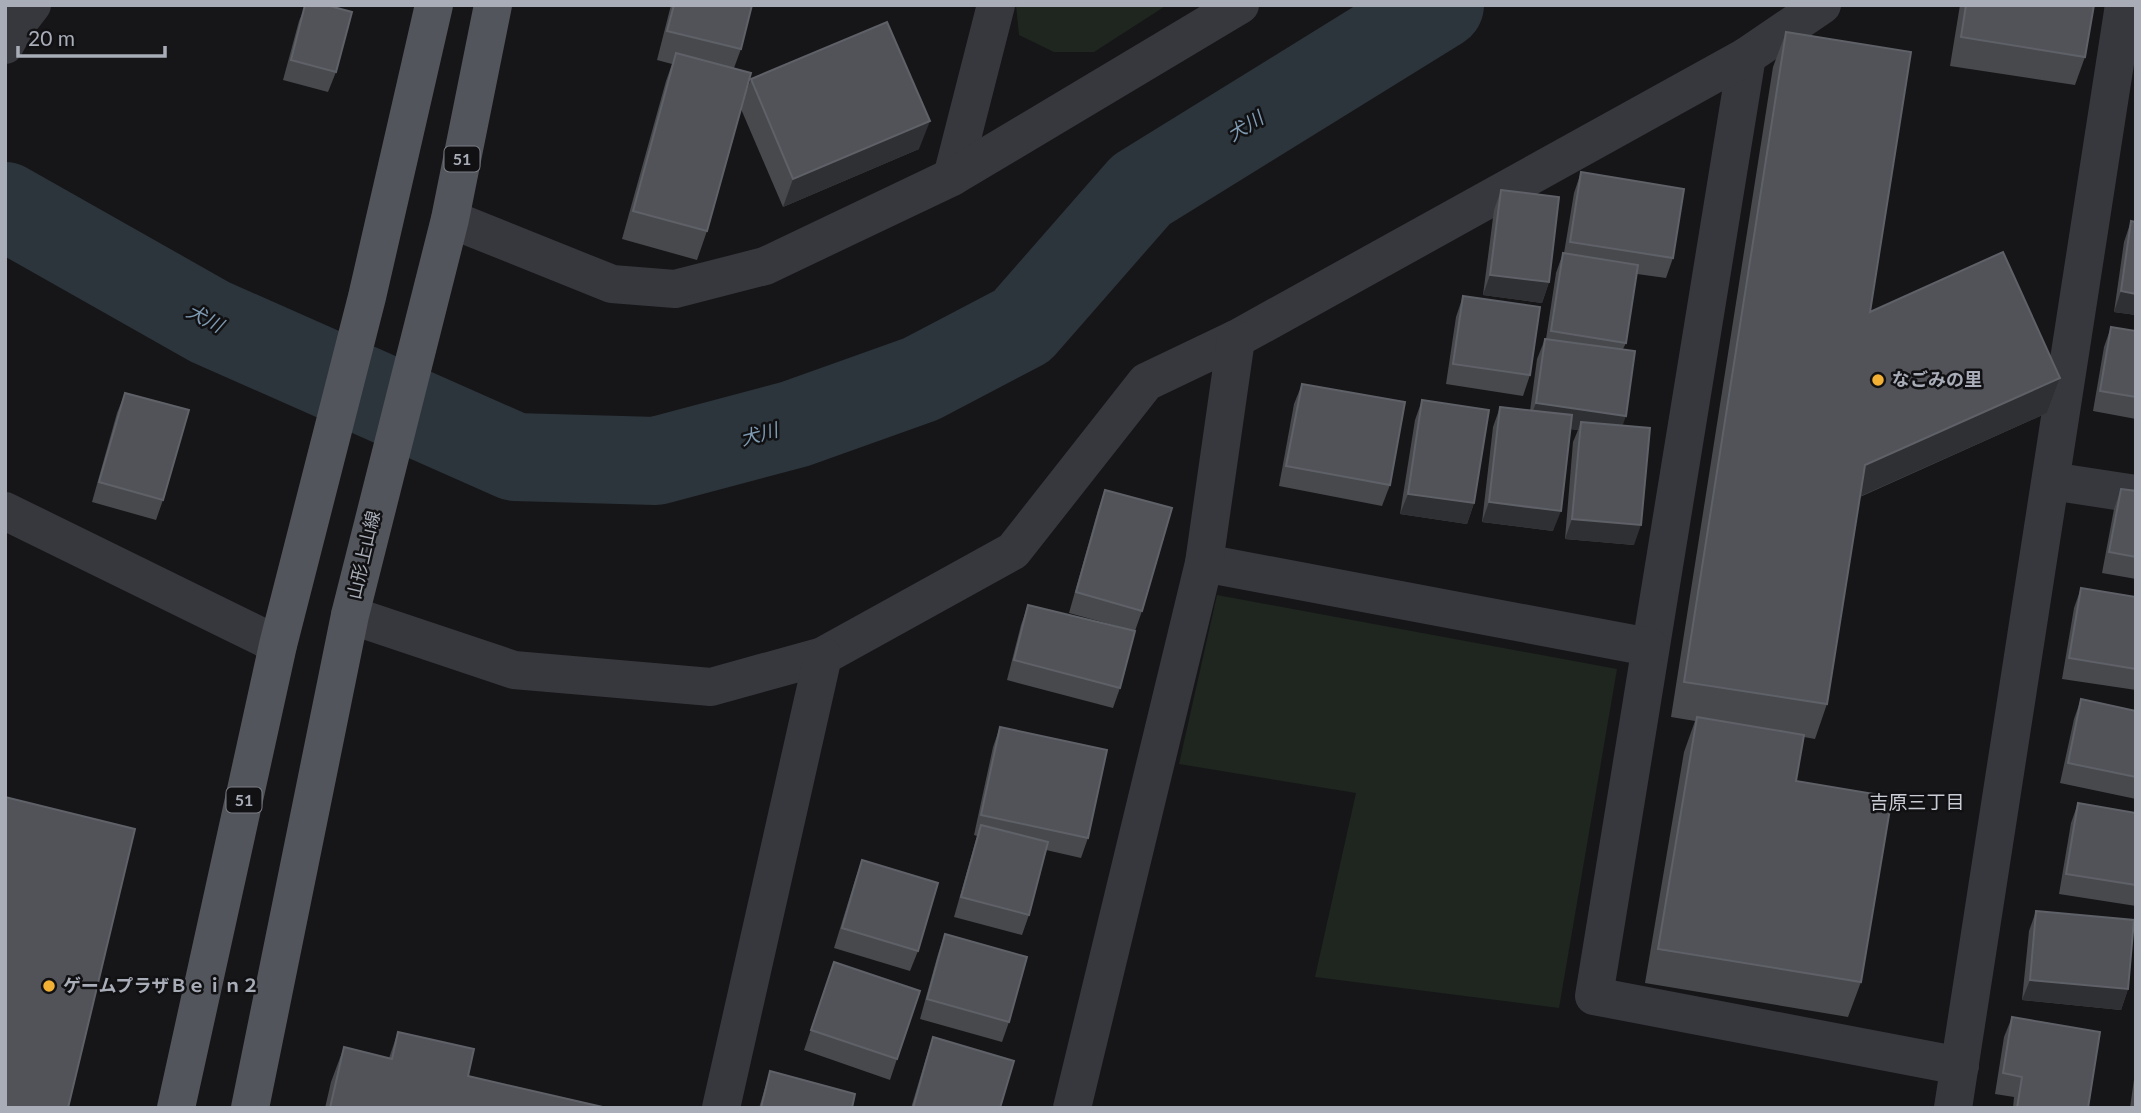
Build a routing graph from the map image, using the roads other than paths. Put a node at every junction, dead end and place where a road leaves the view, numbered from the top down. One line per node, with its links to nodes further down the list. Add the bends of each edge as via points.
1 (32, 5): 8 (lane)
2 (434, 5): 18 (main road, 51, via 367,297)
3 (493, 5): 11 (main road, 山形上山線 / 51)
4 (996, 5): 10 (lane)
5 (1240, 5): 10 (lane)
6 (1822, 5): 9 (lane)
7 (2124, 5): 13 (lane)
8 (5, 45)
9 (1747, 56): 12 (lane); 19 (lane)
10 (952, 177): 11 (lane, via 765,266 675,289 612,284)
11 (450, 219): 17 (main road, 山形上山線 / 51)
12 (1236, 339): 16 (lane); 20 (lane, via 1146,382 1013,551)
13 (2050, 481): 14 (lane); 21 (lane)
14 (2136, 494)
15 (5, 511): 18 (lane)
16 (1204, 563): 19 (lane); 25 (lane)
17 (350, 615): 20 (lane, via 514,670 711,687); 23 (main road, 山形上山線 / 51)
18 (278, 645): 22 (main road, 51)
19 (1649, 647): 21 (lane, via 1594,996)
20 (823, 656): 24 (lane)
21 (1960, 1066): 26 (lane)
22 (176, 1108)
23 (250, 1108)
24 (721, 1108)
25 (1072, 1108)
26 (1954, 1108)

